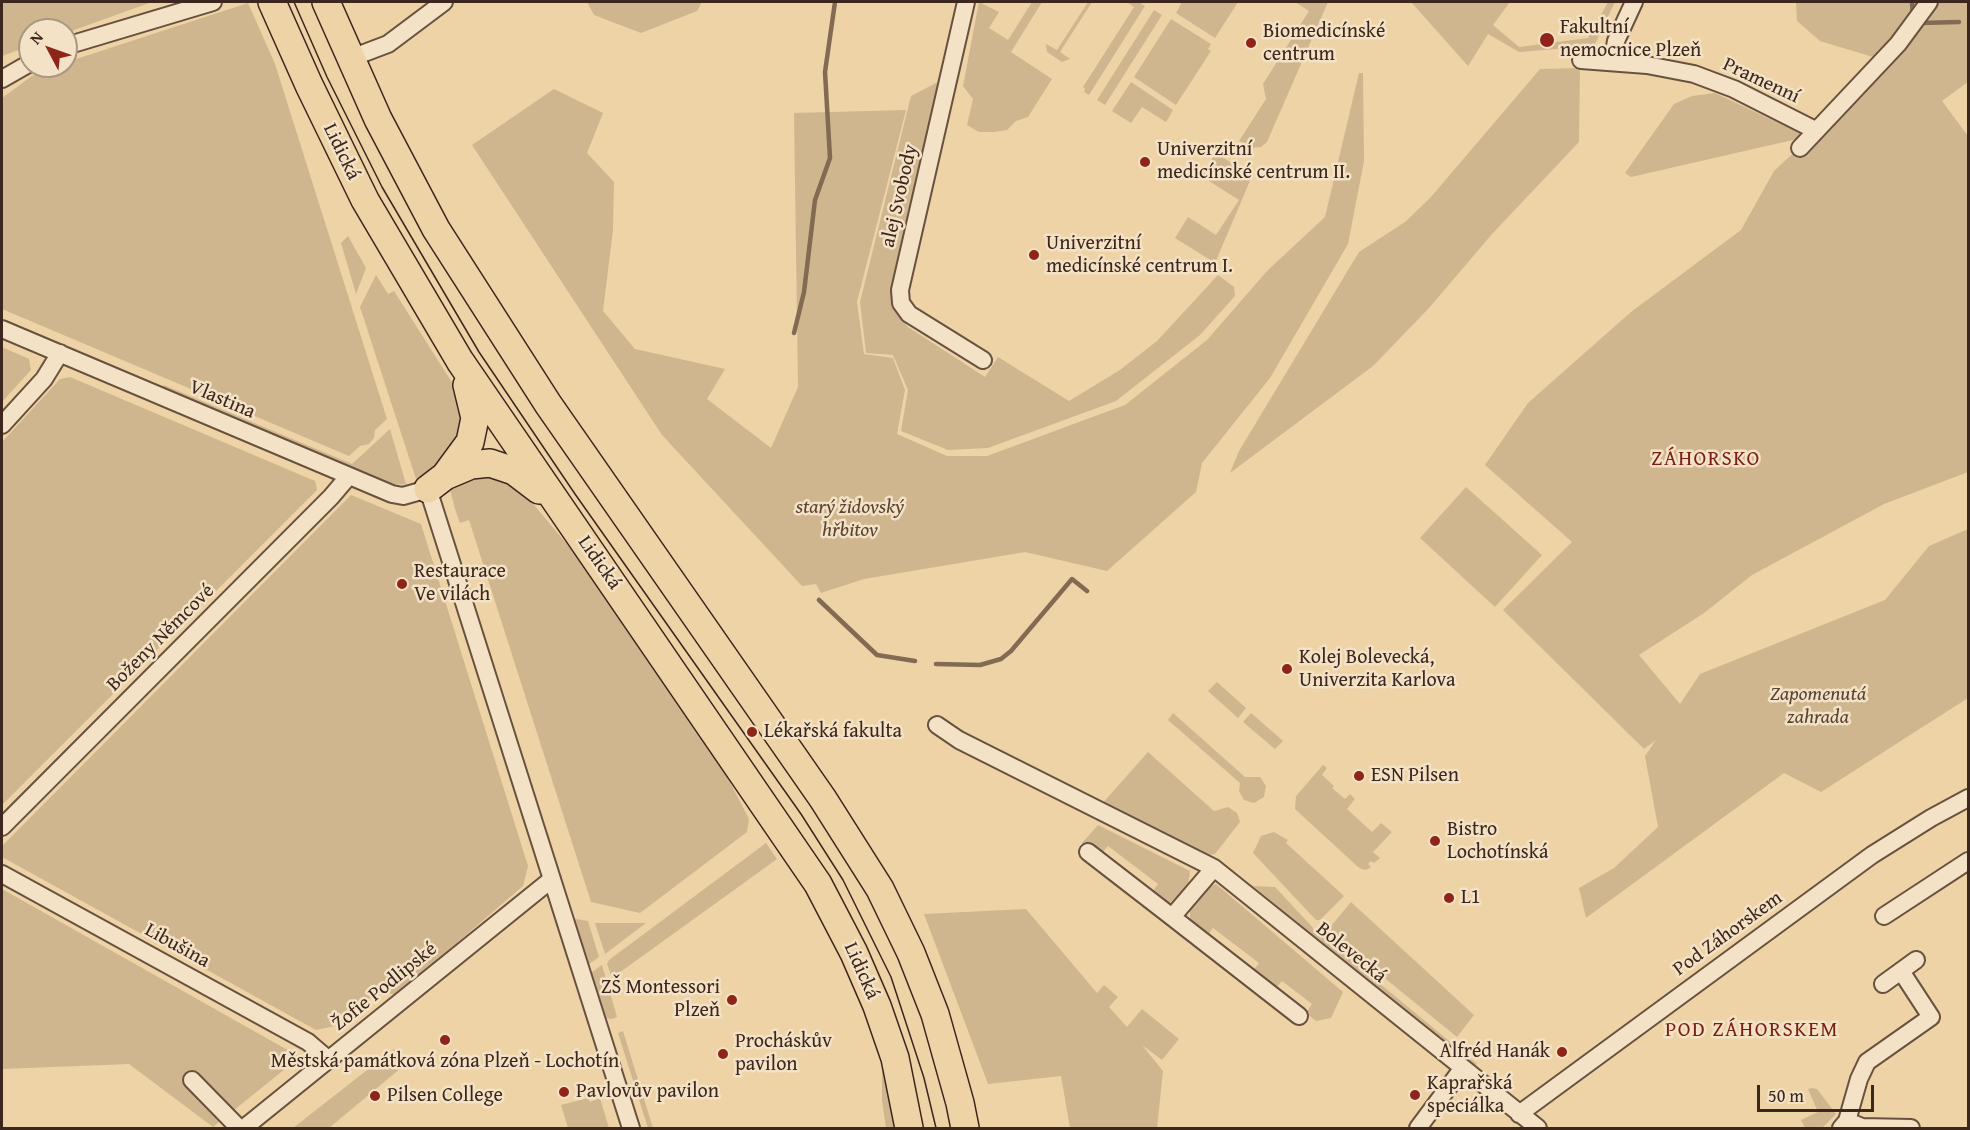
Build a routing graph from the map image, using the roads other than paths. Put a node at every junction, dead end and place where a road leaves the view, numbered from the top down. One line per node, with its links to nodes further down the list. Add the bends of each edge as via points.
1 (213, 2): 8 (street)
2 (272, 2): 20 (main road, Lidická, via 365,200)
3 (326, 2): 10 (main road)
4 (444, 2): 10 (street, via 388,44)
5 (966, 2): 19 (street, alej Svobody, via 900,290 901,303 909,314)
6 (1634, 2): 12 (street, via 1616,41)
7 (1929, 2): 15 (street, via 1898,44)
8 (181, 7): 9 (street)
9 (78, 42)
10 (351, 58): 48 (main road, via 411,183 503,336 865,864 927,993 945,1045)
11 (1581, 60): 12 (street, Pramenní)
12 (1612, 62): 15 (street, Pramenní, via 1694,74 1734,89)
13 (18, 70): 14 (street)
14 (2, 79)
15 (1815, 130): 16 (street)
16 (1800, 148)
17 (2, 329): 18 (street, Vlastina)
18 (60, 354): 21 (street, via 44,379); 22 (street, Vlastina)
19 (983, 360)
20 (459, 361): 23 (main road, via 473,404 474,429 470,442); 24 (main road, Lidická)
21 (2, 424)
22 (348, 477): 23 (street, Vlastina, via 403,496); 27 (street, Boženy Němcové)
23 (437, 482): 24 (main road, via 471,465 490,463 504,466); 32 (street)
24 (556, 503): 47 (main road, Lidická, via 818,885 877,1006 895,1058)
25 (937, 725): 30 (street, Bolevecká, via 959,740)
26 (1968, 798): 42 (street, Pod Záhorskem, via 1872,855)
27 (2, 827)
28 (1088, 852): 34 (street)
29 (1968, 861): 33 (street)
30 (1214, 868): 34 (street); 40 (street, Bolevecká)
31 (2, 874): 39 (street, Libušina, via 308,1042)
32 (552, 879): 39 (street, Žofie Podlipské); 46 (street)
33 (1884, 916)
34 (1172, 917): 38 (street)
35 (1916, 960): 36 (street)
36 (1901, 971): 37 (street); 43 (street, via 1931,1017 1867,1062)
37 (1883, 984)
38 (1299, 1016)
39 (329, 1060): 45 (street, Žofie Podlipské)
40 (1462, 1069): 42 (street, Bolevecká); 49 (street)
41 (192, 1080): 44 (street)
42 (1519, 1114): 50 (street, Bolevecká)
43 (1844, 1125): 51 (street)
44 (239, 1128)
45 (244, 1128)
46 (631, 1128)
47 (909, 1128)
48 (964, 1128)
49 (1418, 1128)
50 (1538, 1128)
51 (1911, 1128)

